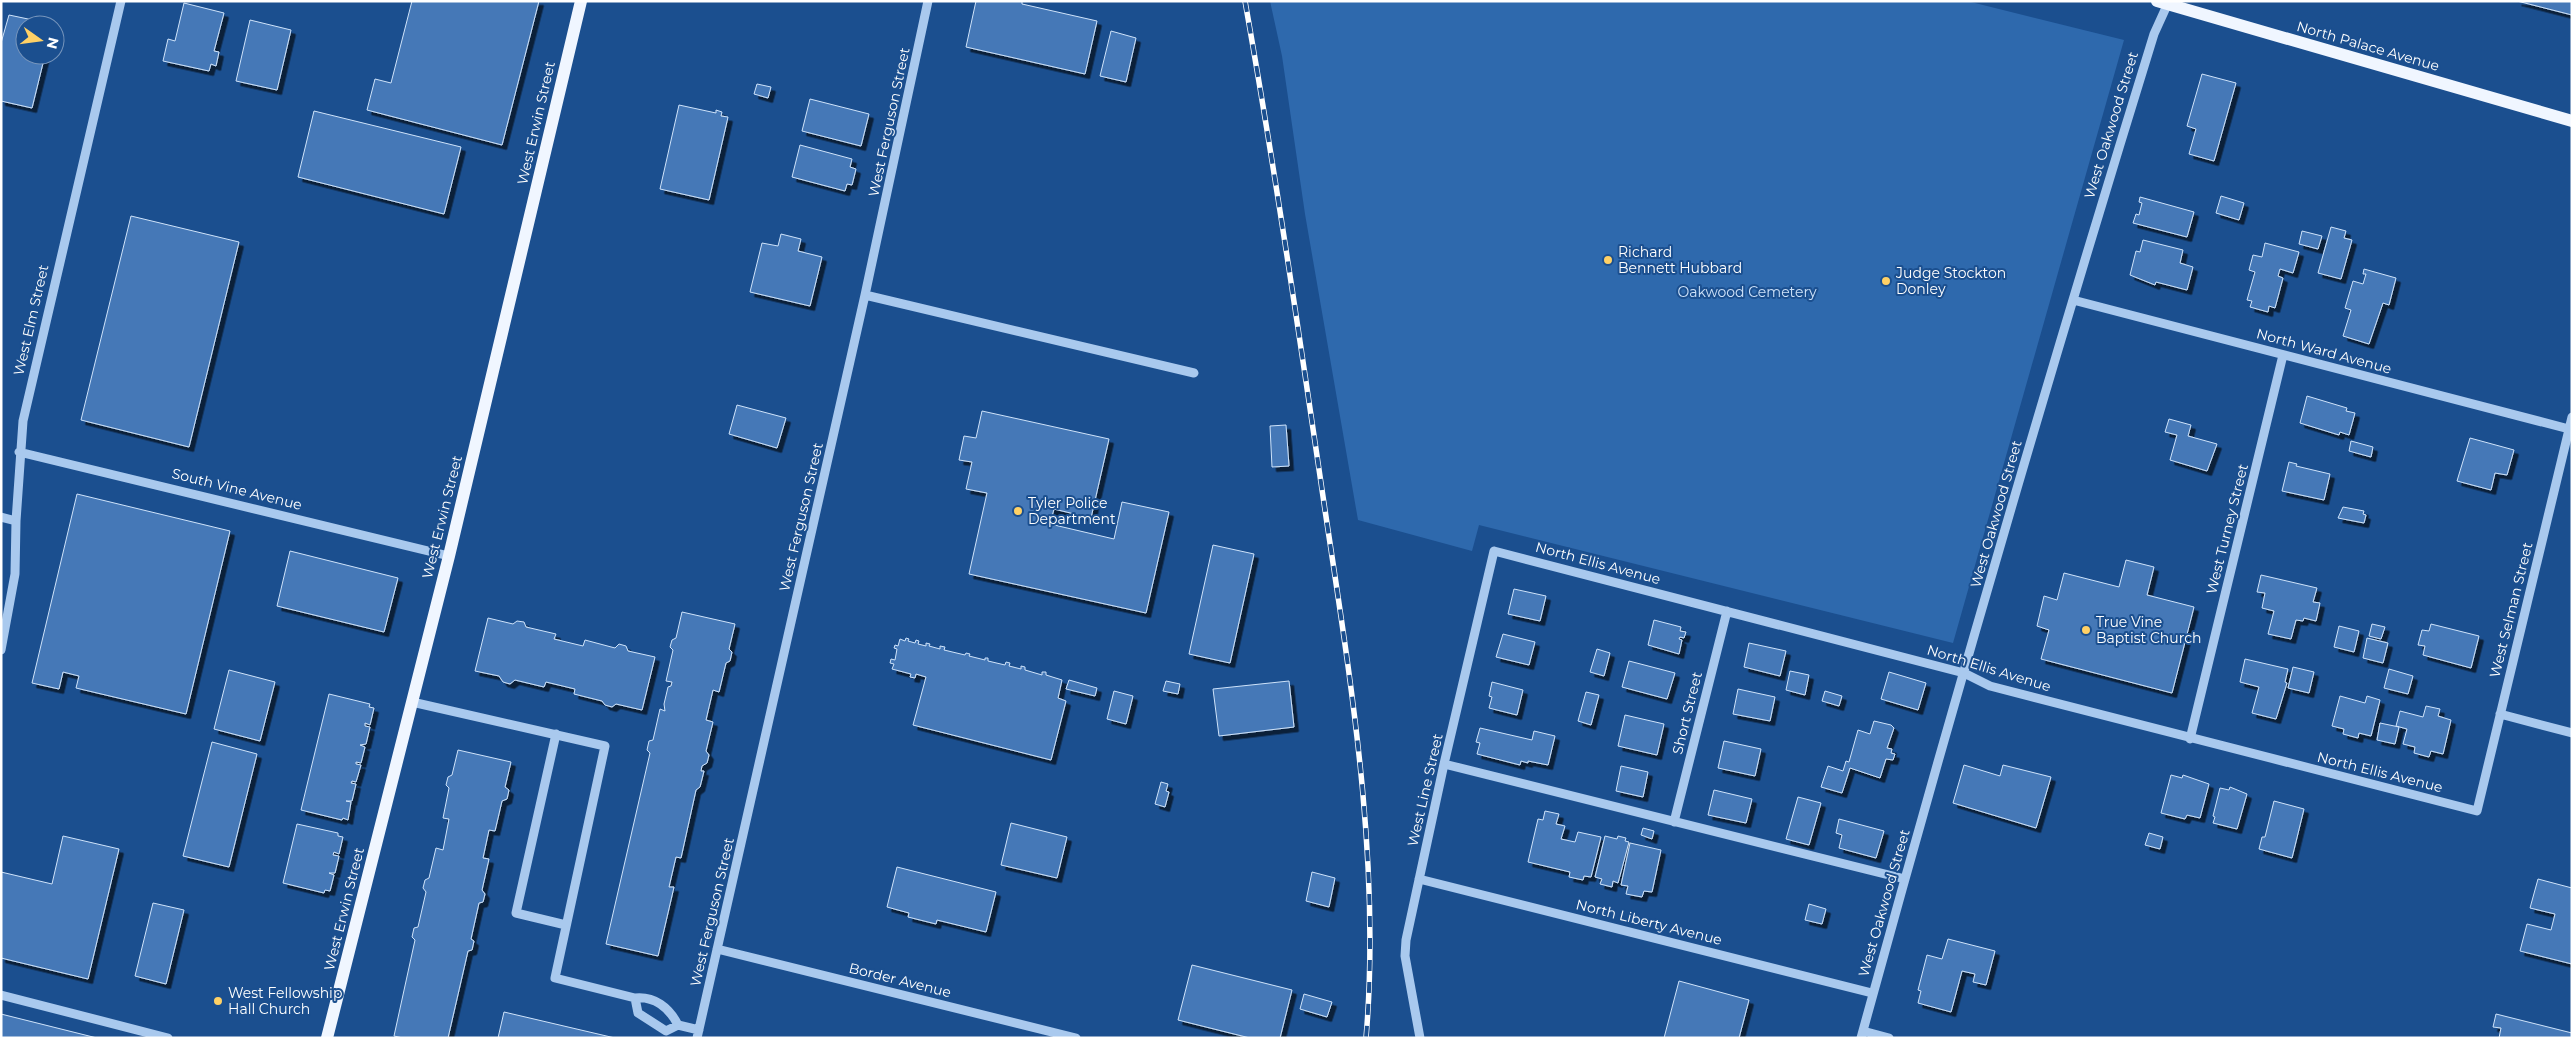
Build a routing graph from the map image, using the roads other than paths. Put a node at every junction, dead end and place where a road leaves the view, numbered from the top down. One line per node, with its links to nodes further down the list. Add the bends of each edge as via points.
1 (121, 1): 13 (street, West Elm Street, via 31,380)
2 (581, 1): 17 (main road, West Erwin Street)
3 (928, 1): 6 (street, West Ferguson Street)
4 (2165, 2): 5 (main road, North Palace Avenue); 7 (street, West Oakwood Street)
5 (2572, 121)
6 (866, 295): 9 (street); 32 (street, West Ferguson Street)
7 (2073, 300): 8 (street, North Ward Avenue); 20 (street, West Oakwood Street)
8 (2283, 355): 11 (street, North Ward Avenue); 25 (street, West Turney Street)
9 (1194, 372)
10 (2572, 417): 11 (street, West Selman Street)
11 (2569, 429): 12 (street, West Selman Street)
12 (2568, 446): 22 (street, West Selman Street)
13 (20, 452): 15 (street, West Elm Street); 17 (street, South Vine Avenue)
14 (1, 518): 15 (street)
15 (16, 521): 19 (street, West Elm Street, via 15,574)
16 (1494, 551): 18 (street, North Ellis Avenue); 26 (street, West Line Street)
17 (448, 556): 21 (main road, West Erwin Street)
18 (1727, 611): 20 (street, North Ellis Avenue); 28 (street, Short Street)
19 (1, 650)
20 (1964, 673): 25 (street, North Ellis Avenue, via 1990,686); 30 (street, West Oakwood Street)
21 (412, 702): 24 (street); 40 (main road, West Erwin Street)
22 (2500, 714): 23 (street); 27 (street, West Selman Street)
23 (2572, 732)
24 (556, 734): 31 (street, via 605,746); 31 (street, via 516,913)
25 (2190, 739): 27 (street, North Ellis Avenue)
26 (1444, 764): 28 (street); 29 (street, West Line Street)
27 (2477, 811)
28 (1674, 822): 30 (street)
29 (1419, 879): 33 (street, North Liberty Avenue); 42 (street, West Line Street, via 1405,956)
30 (1905, 879): 33 (street, West Oakwood Street)
31 (566, 925): 35 (street, via 555,978)
32 (718, 949): 37 (street, West Ferguson Street); 41 (street, Border Avenue)
33 (1872, 993): 38 (street, West Oakwood Street)
34 (1, 995): 39 (street)
35 (635, 998): 36 (street, via 647,997 672,1012); 36 (street, via 638,1013 666,1031)
36 (678, 1025): 37 (street)
37 (698, 1034)
38 (1862, 1034): 43 (street)
39 (168, 1038)
40 (327, 1038)
41 (1076, 1038)
42 (1420, 1038)
43 (1889, 1038)

